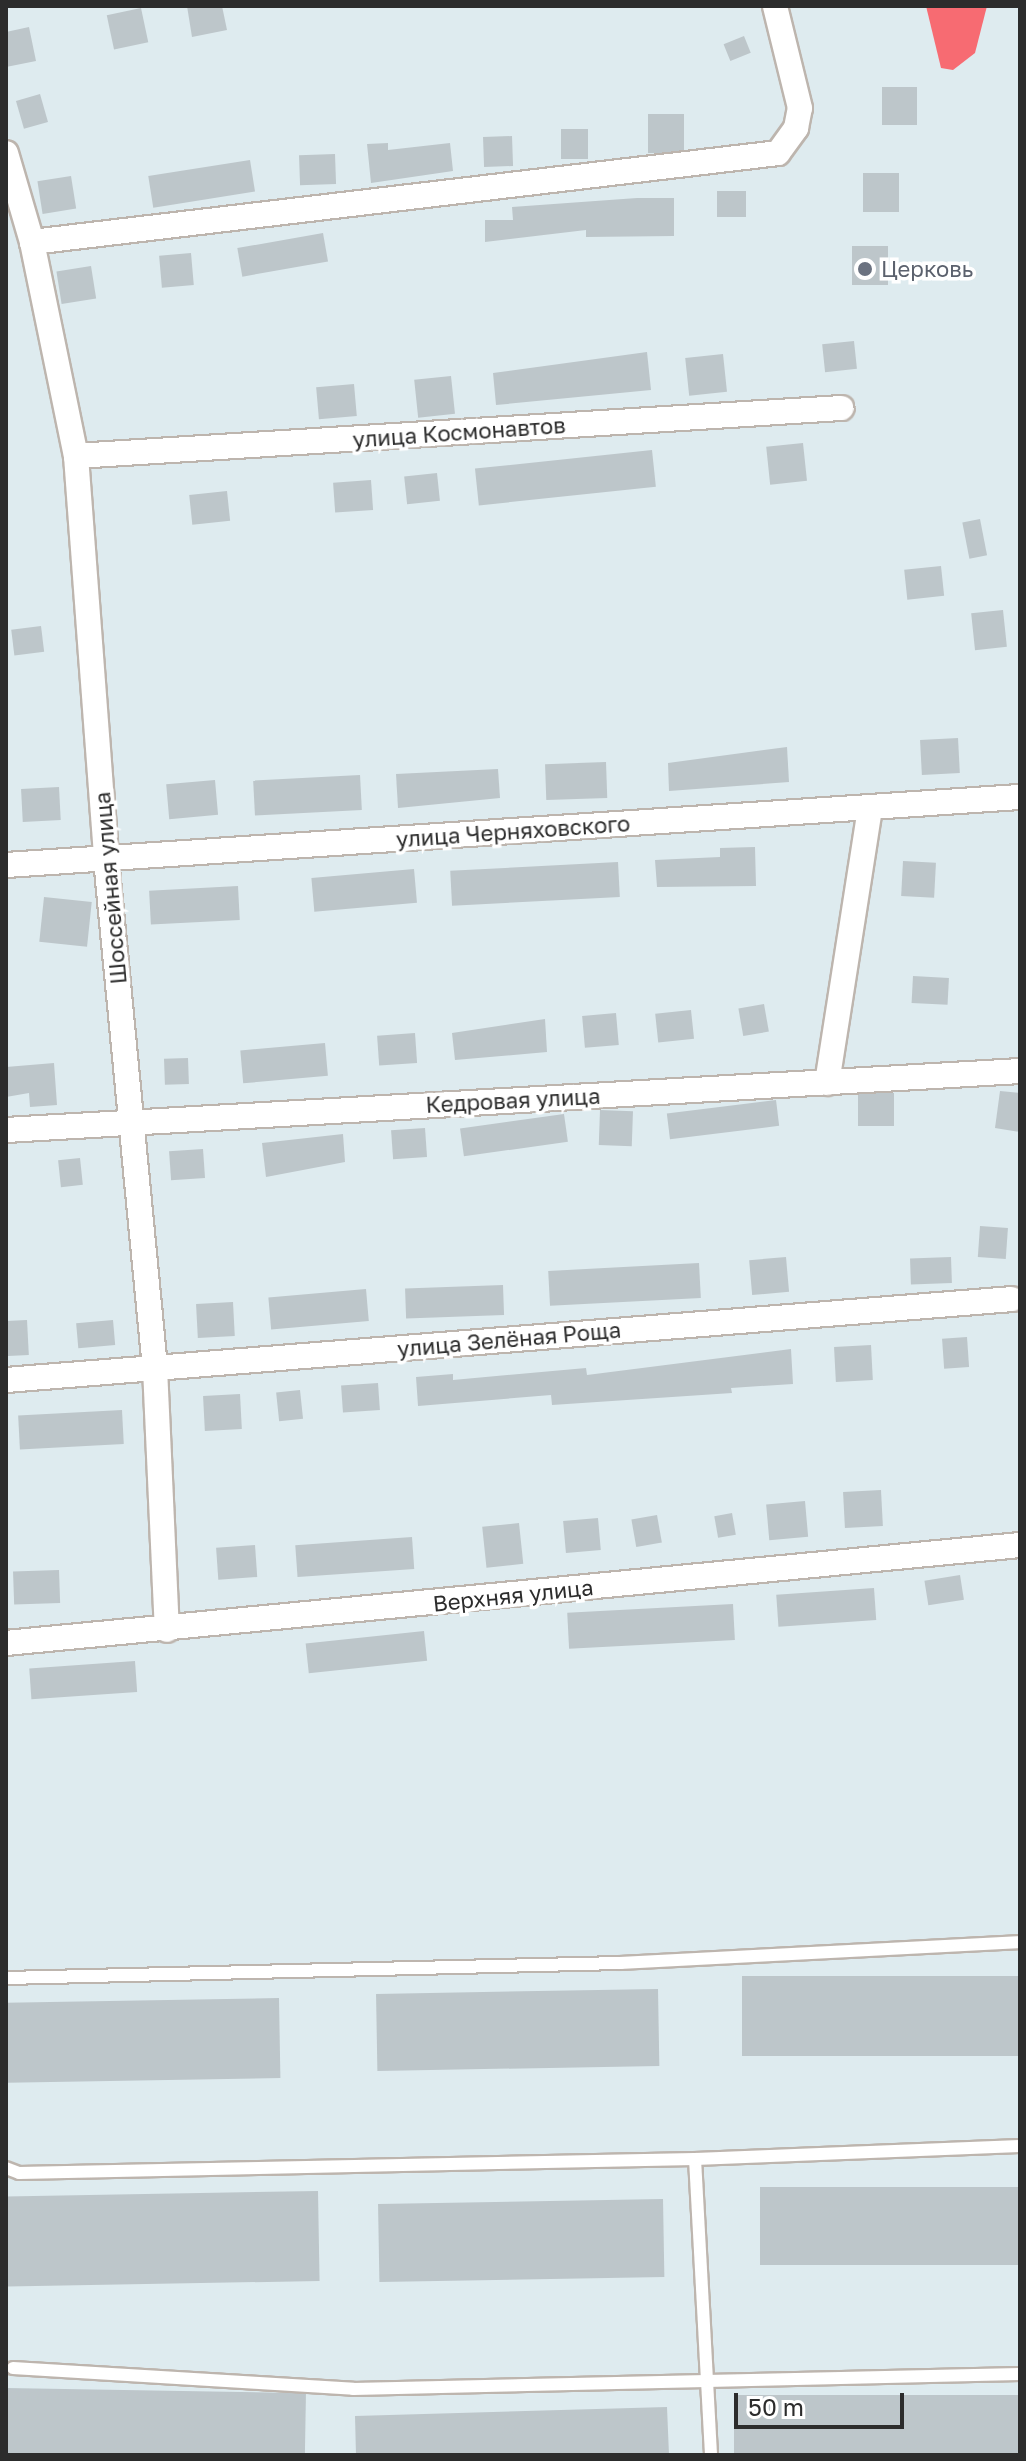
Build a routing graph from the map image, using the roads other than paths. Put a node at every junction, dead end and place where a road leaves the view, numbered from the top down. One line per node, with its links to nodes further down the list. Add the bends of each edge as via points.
1 (775, 6): 3 (street, via 800,108 796,128 778,153)
2 (6, 153): 3 (street, Шоссейная улица)
3 (32, 242): 5 (street, Шоссейная улица)
4 (841, 408): 5 (street, улица Космонавтов)
5 (76, 456): 8 (street, Шоссейная улица)
6 (1020, 797): 7 (street, улица Черняховского)
7 (870, 807): 8 (street, улица Черняховского); 11 (street)
8 (106, 859): 9 (street, улица Черняховского); 12 (street, Шоссейная улица)
9 (6, 865)
10 (1020, 1071): 11 (street, Кедровая улица)
11 (827, 1083): 12 (street, Кедровая улица)
12 (132, 1120): 13 (street, Кедровая улица); 15 (street, Шоссейная улица)
13 (6, 1130)
14 (1012, 1299): 15 (street, улица Зелёная Роща)
15 (155, 1368): 16 (street, улица Зелёная Роща); 18 (street, Шоссейная улица)
16 (6, 1380)
17 (1020, 1545): 18 (street, Верхняя улица)
18 (167, 1630): 19 (street, Верхняя улица)
19 (6, 1643)
20 (1020, 1942): 21 (lane, via 621,1963)
21 (6, 1978)
22 (1020, 2146): 23 (lane)
23 (695, 2159): 24 (lane, via 19,2173); 27 (lane)
24 (6, 2168)
25 (13, 2368): 27 (lane, via 353,2389)
26 (1020, 2374): 27 (lane)
27 (705, 2381): 28 (lane)
28 (711, 2455)

